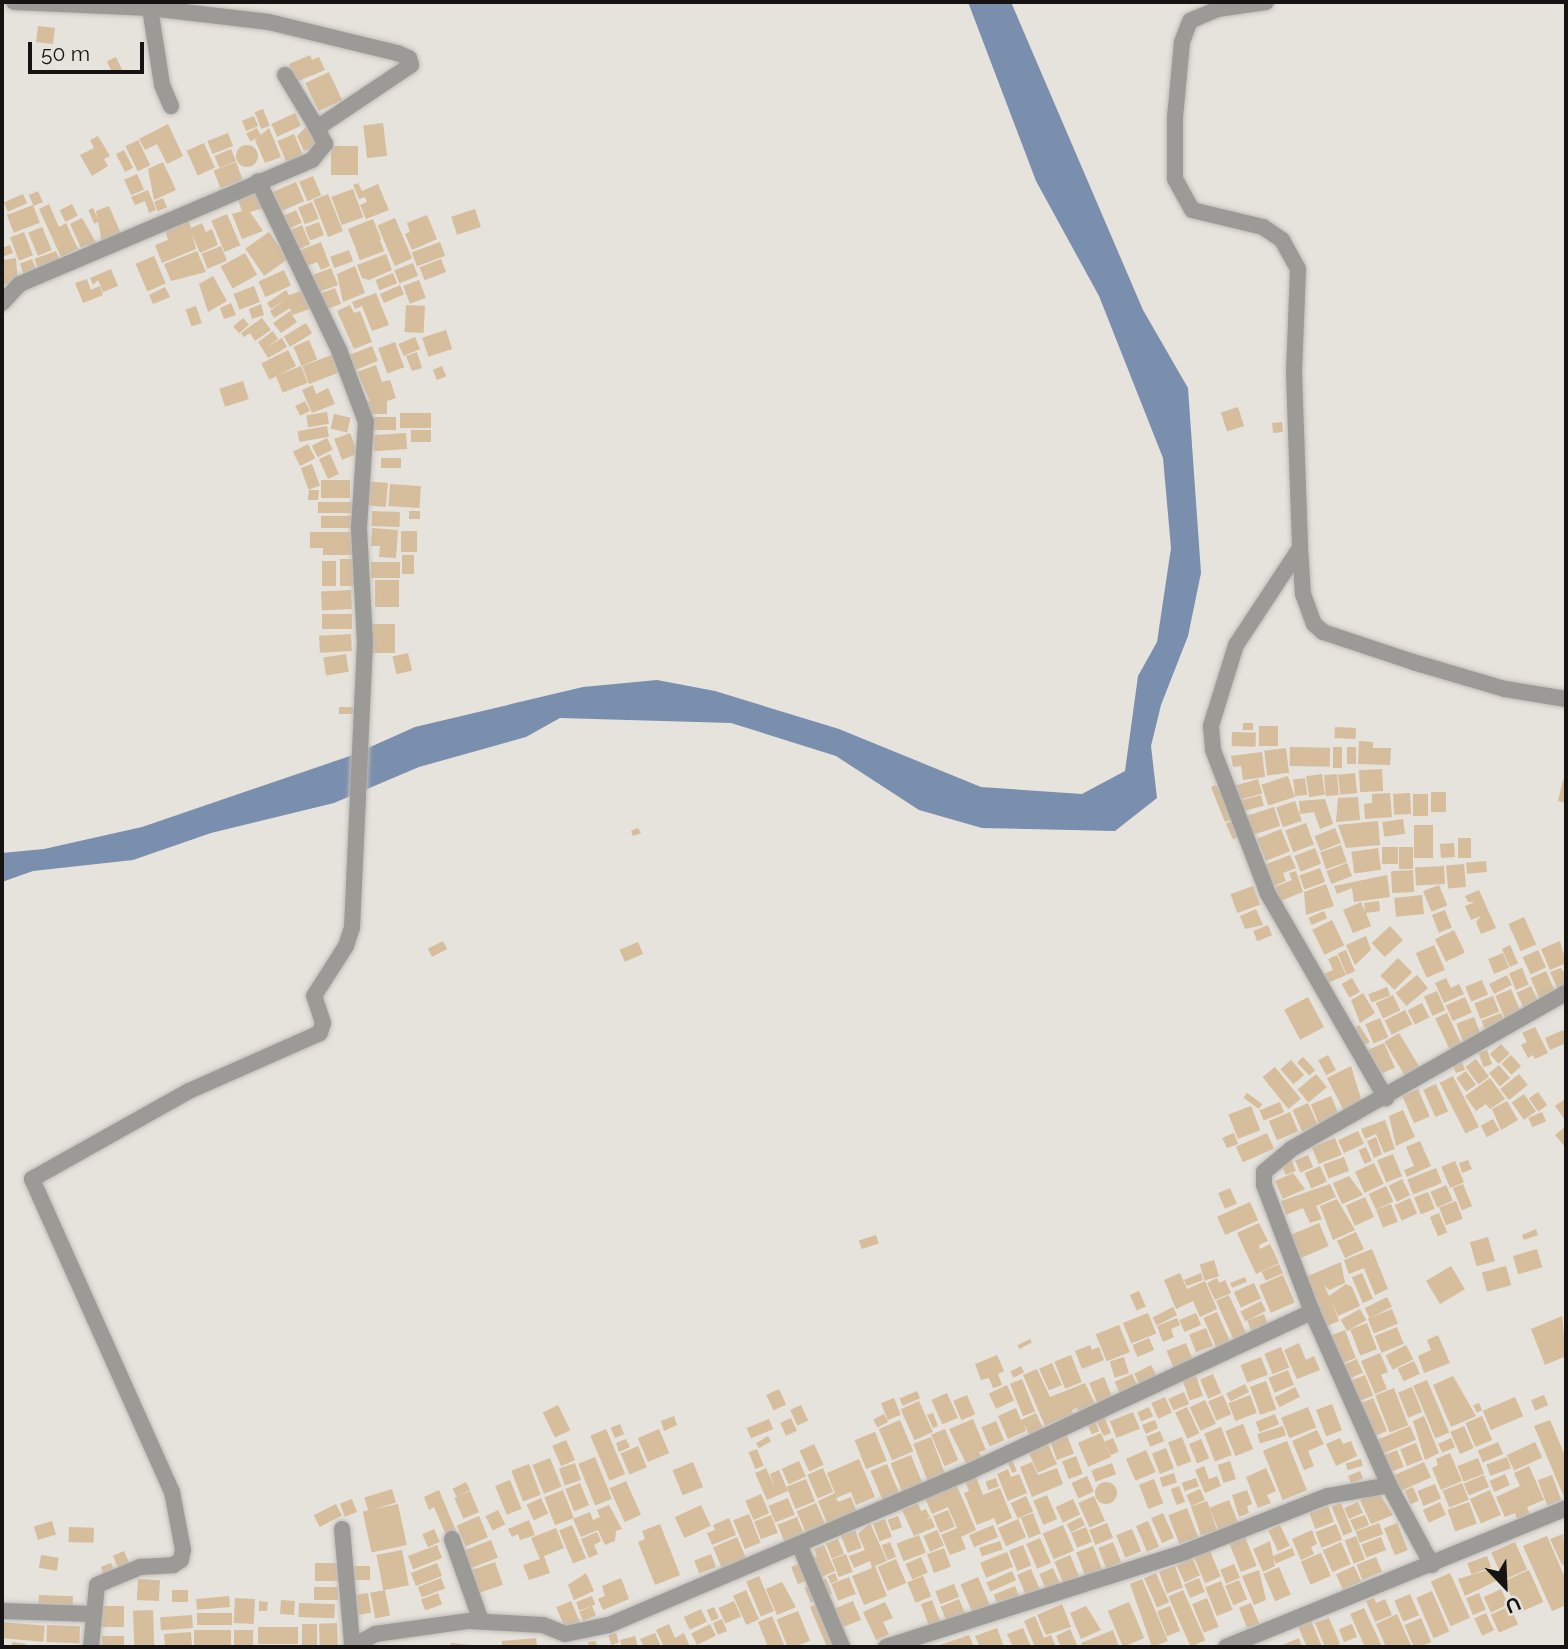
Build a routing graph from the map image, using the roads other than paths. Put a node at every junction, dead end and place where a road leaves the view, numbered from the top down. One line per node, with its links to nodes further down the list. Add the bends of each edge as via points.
1 (14, 2): 3 (street)
2 (1266, 2): 9 (street, via 1217,9 1190,21 1182,43 1175,179 1192,210 1263,228 1282,240 1298,269 1294,373)
3 (150, 8): 5 (street, via 158,65); 6 (street, via 269,22 409,58 411,65 398,76)
4 (285, 75): 6 (street)
5 (171, 106)
6 (317, 128): 7 (street, via 324,144 319,155)
7 (258, 181): 8 (street, via 20,284); 21 (street, via 339,350 366,422 359,527 365,643 351,938 314,996 323,1023 320,1033 189,1091 32,1179 172,1492 183,1550 181,1560 173,1565 141,1567 100,1582 93,1591)
8 (2, 303)
9 (1300, 548): 10 (street, via 1303,594 1314,624 1323,632 1505,689); 12 (street, via 1236,645 1211,726 1213,750 1268,894)
10 (1566, 699)
11 (1566, 993): 12 (street)
12 (1386, 1098): 13 (street, via 1291,1149 1264,1172 1264,1185)
13 (1312, 1312): 14 (street); 18 (street, via 1179,1377)
14 (1390, 1485): 19 (street); 24 (street, via 1328,1496 1185,1552)
15 (1566, 1508): 19 (street)
16 (342, 1529): 23 (street)
17 (452, 1539): 22 (street)
18 (799, 1544): 22 (street, via 588,1631 565,1634 543,1625); 26 (street)
19 (1432, 1565): 27 (street)
20 (2, 1611): 21 (street)
21 (93, 1614): 25 (street)
22 (481, 1621): 23 (street, via 375,1634)
23 (351, 1646)
24 (891, 1646)
25 (91, 1647)
26 (842, 1647)
27 (1226, 1647)

